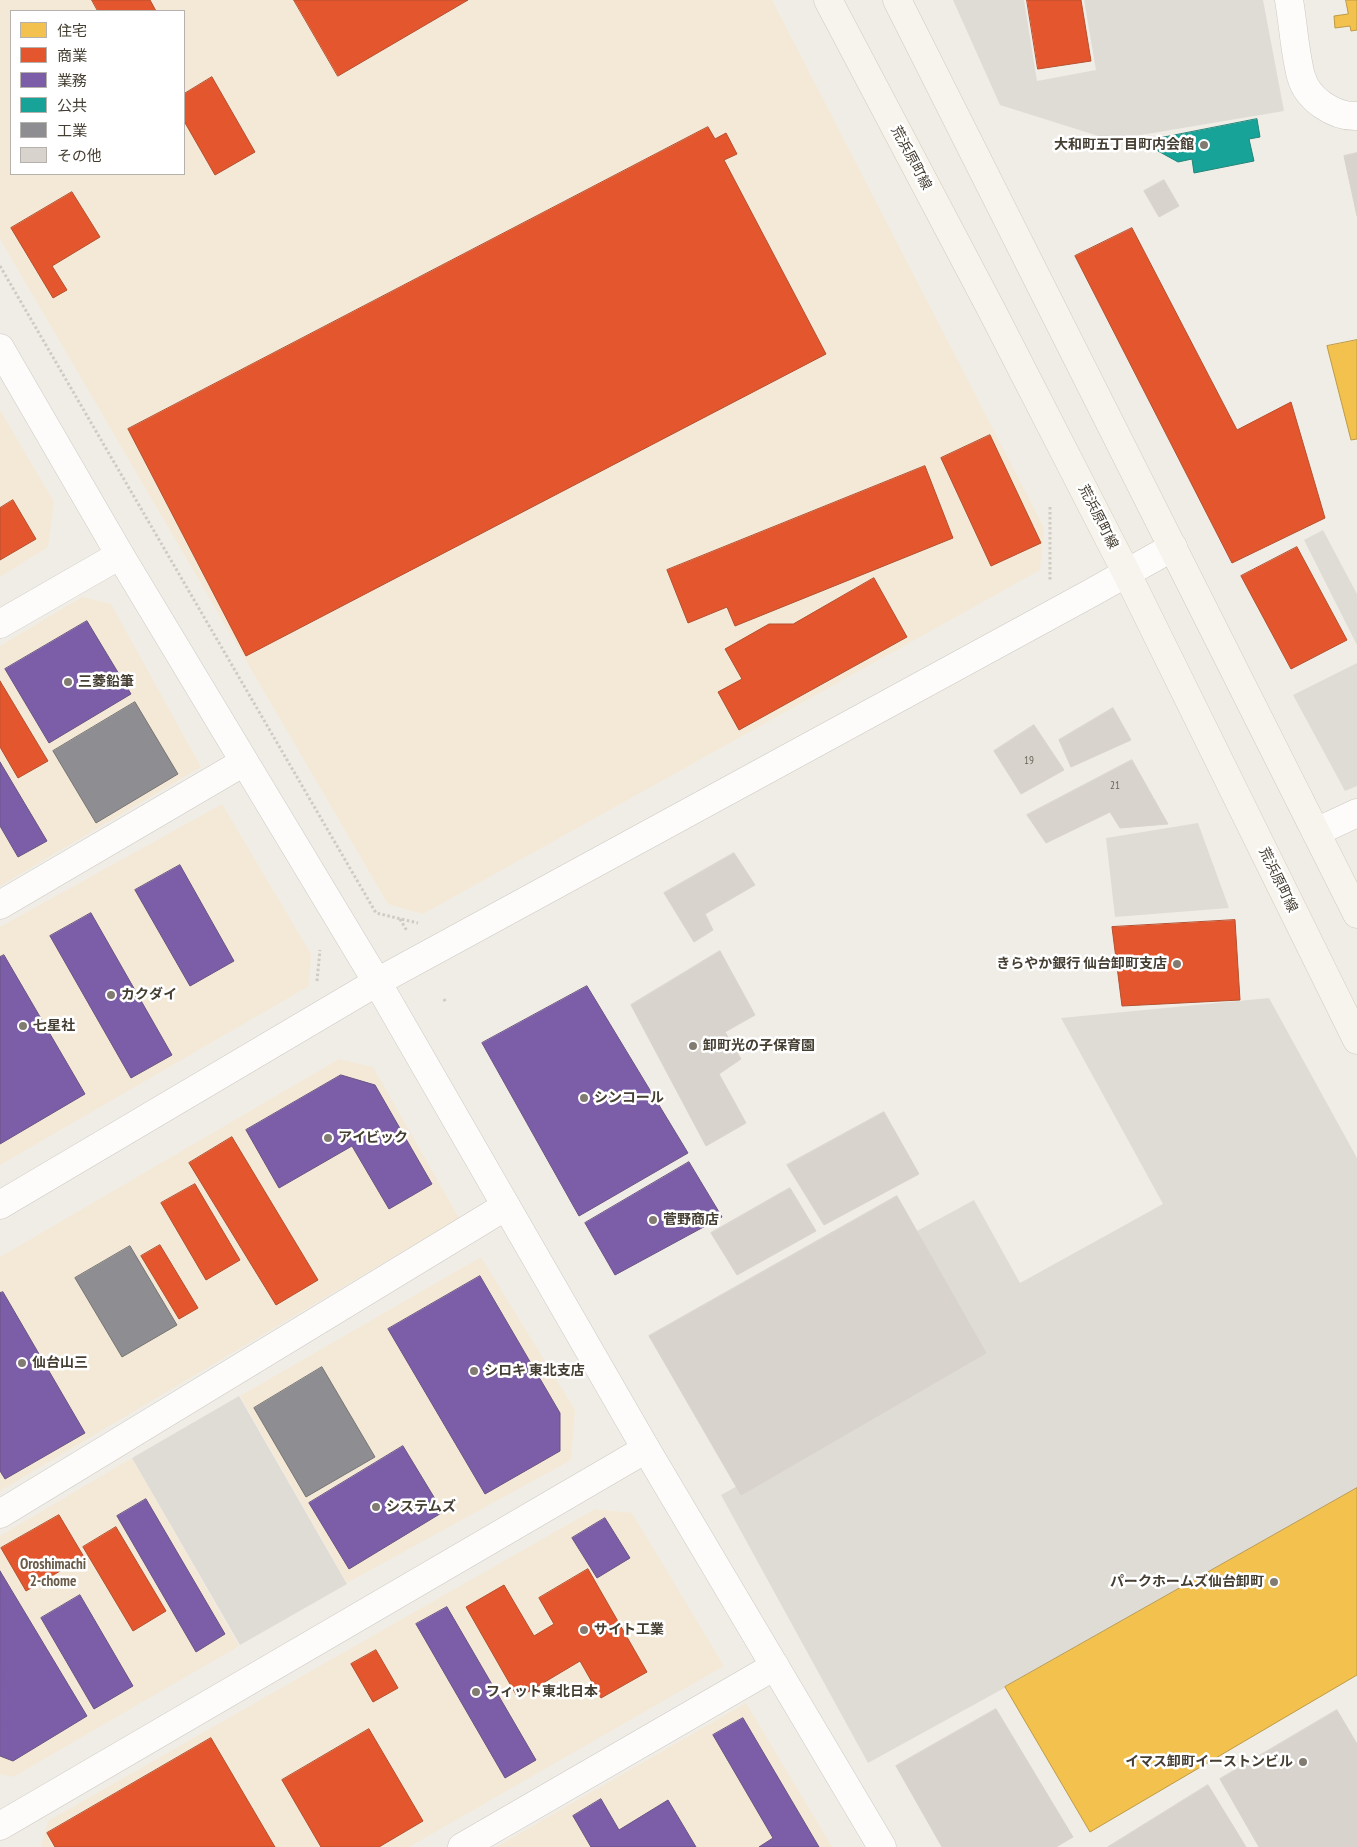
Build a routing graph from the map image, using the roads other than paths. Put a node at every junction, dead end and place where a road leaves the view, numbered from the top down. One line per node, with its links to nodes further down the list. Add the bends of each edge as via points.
1 (828, 0): 8 (main road, 荒浜原町線)
2 (897, 0): 6 (main road)
3 (1289, 0): 4 (street, via 1301,78 1314,97 1328,109)
4 (1357, 116)
5 (0, 348): 7 (street)
6 (1173, 547): 8 (street); 12 (main road)
7 (120, 555): 9 (street); 10 (street)
8 (1127, 574): 15 (street); 16 (main road, 荒浜原町線)
9 (0, 624)
10 (244, 762): 13 (street); 15 (street)
11 (1357, 813): 12 (street)
12 (1316, 832): 14 (main road)
13 (0, 905)
14 (1357, 914)
15 (377, 982): 17 (street); 18 (street)
16 (1357, 1040)
17 (0, 1205)
18 (506, 1206): 19 (street); 20 (street)
19 (646, 1449): 21 (street); 22 (street)
20 (0, 1514)
21 (775, 1666): 23 (street); 24 (street)
22 (0, 1826)
23 (462, 1847)
24 (882, 1847)

